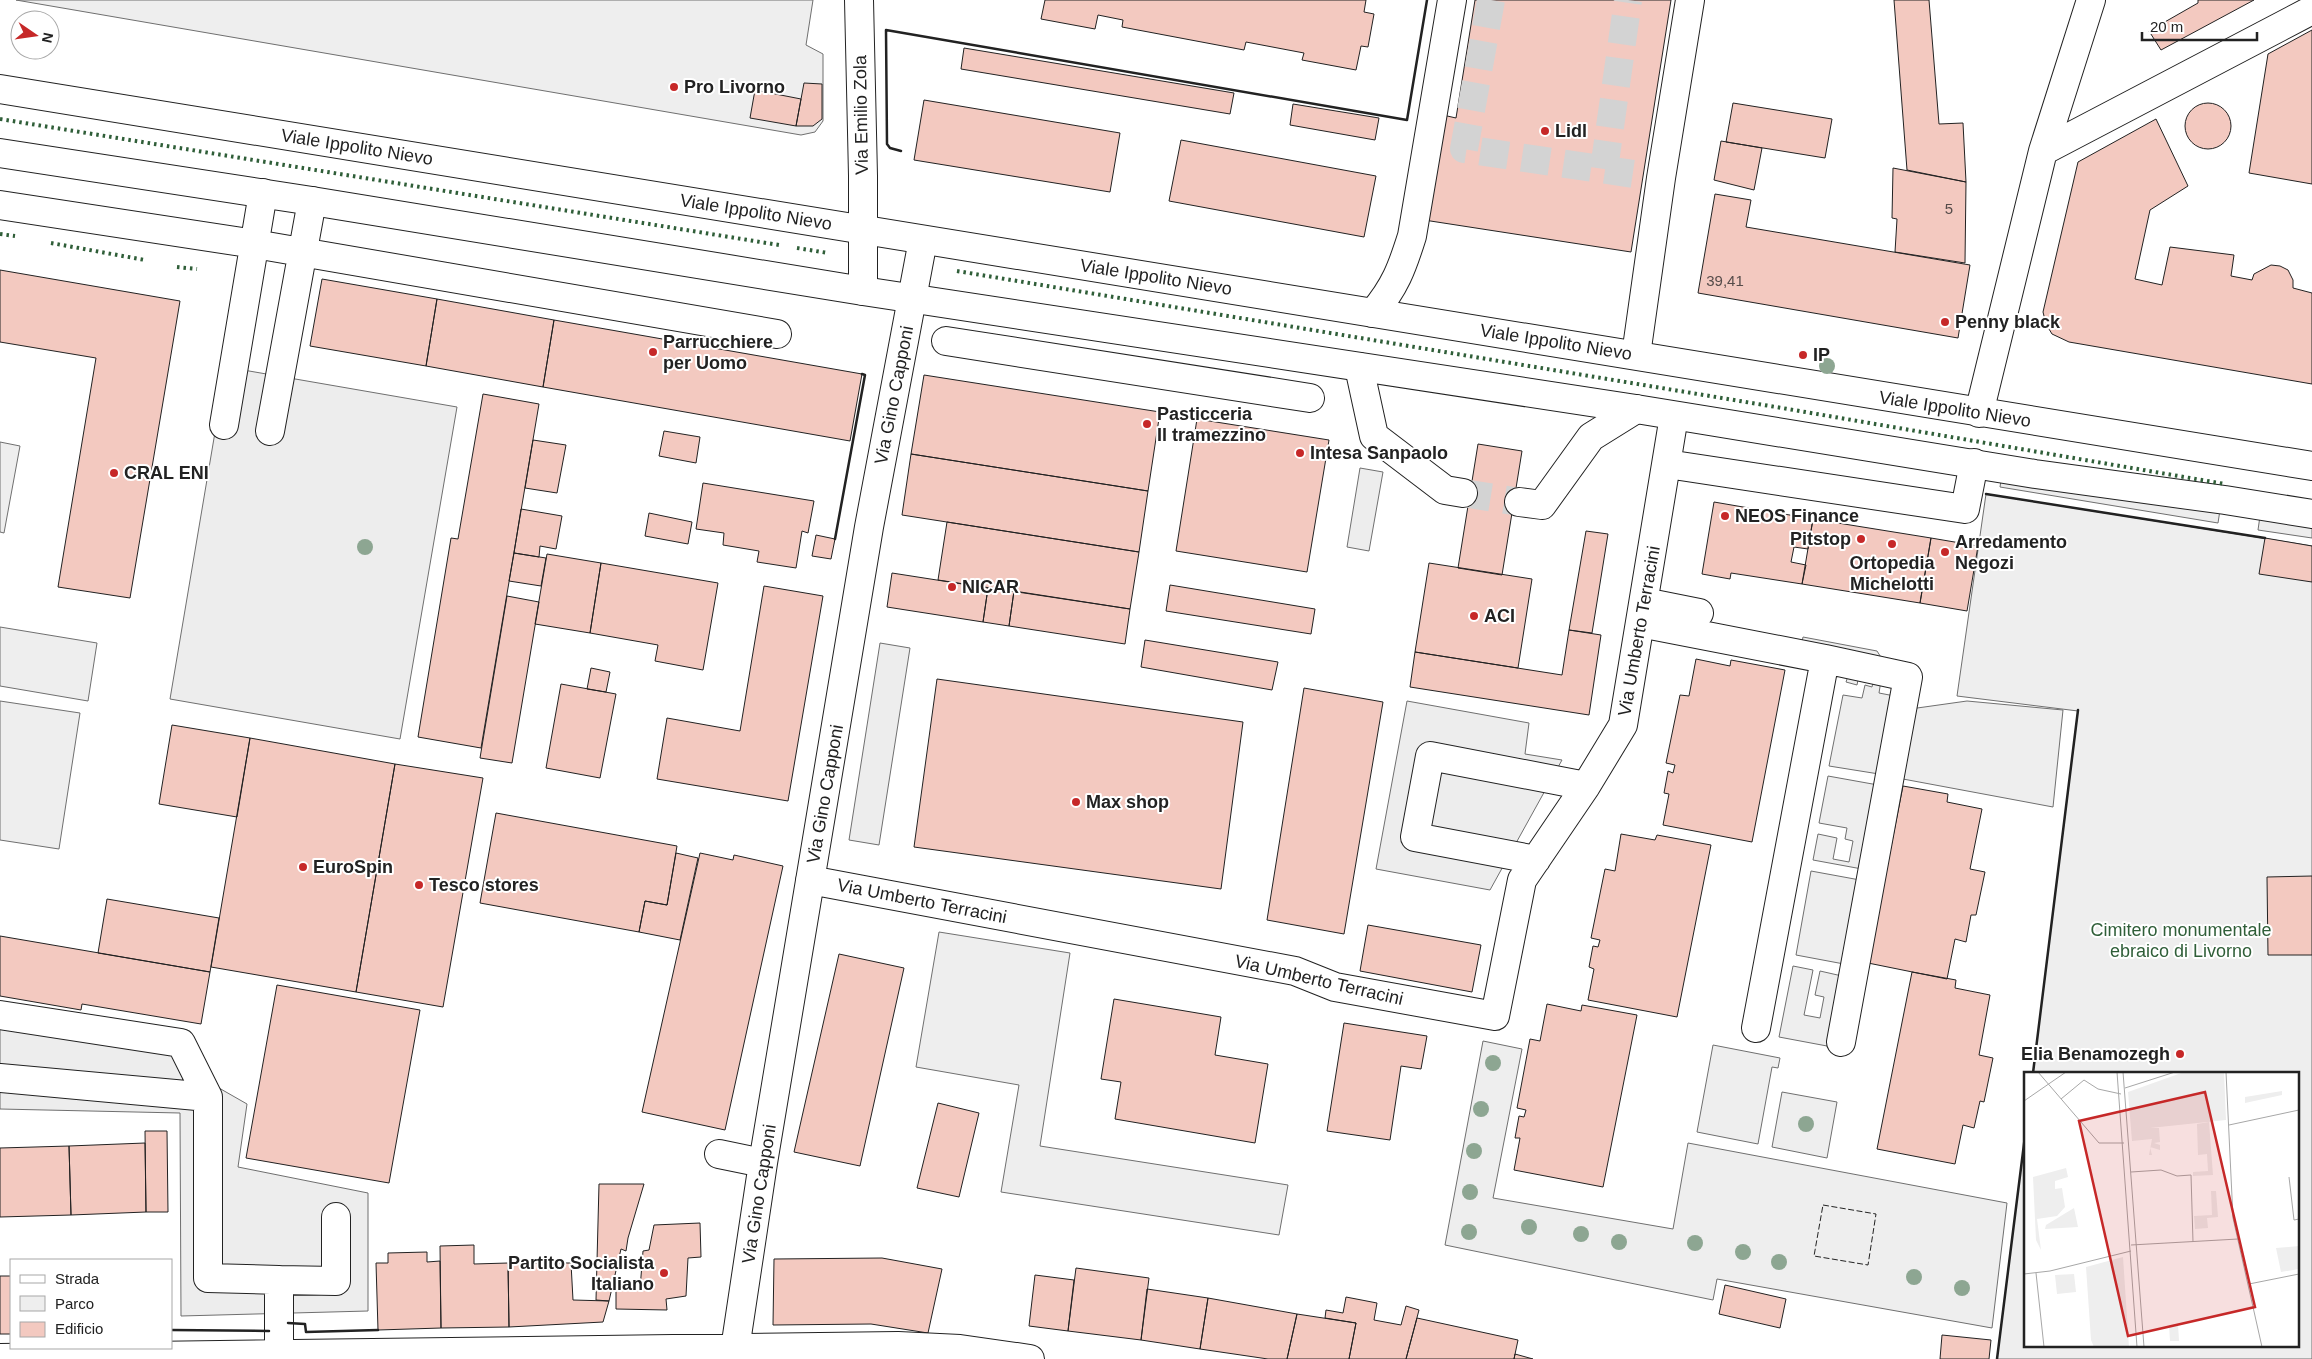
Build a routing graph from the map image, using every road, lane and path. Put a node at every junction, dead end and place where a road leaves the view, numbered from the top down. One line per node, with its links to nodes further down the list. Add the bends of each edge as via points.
1 (859, 0): 12 (main road, Via Emilio Zola)
2 (1452, 0): 18 (main road, via 1412,236 1390,293)
3 (1690, 0): 21 (main road)
4 (2091, 0): 7 (main road)
5 (2312, 10): 7 (main road)
6 (0, 89): 12 (main road, Viale Ippolito Nievo)
7 (2043, 151): 25 (main road)
8 (0, 153): 9 (main road)
9 (263, 193): 10 (main road); 14 (main road)
10 (312, 201): 15 (main road); 16 (main road)
11 (0, 205): 14 (main road)
12 (863, 230): 13 (main road, Viale Ippolito Nievo); 16 (main road, Via Emilio Zola)
13 (923, 240): 17 (main road, Via Gino Capponi); 18 (main road, Viale Ippolito Nievo)
14 (255, 244): 15 (main road); 27 (main road)
15 (304, 253): 19 (main road); 28 (main road)
16 (863, 291): 17 (main road)
17 (912, 299): 22 (main road); 40 (main road, Via Gino Capponi, via 869,527)
18 (1373, 313): 21 (main road, Viale Ippolito Nievo)
19 (777, 334)
20 (946, 341): 23 (main road)
21 (1636, 355): 25 (main road, Viale Ippolito Nievo)
22 (1359, 367): 24 (main road); 32 (main road, via 1374,436 1445,490)
23 (1310, 398)
24 (1636, 409): 26 (main road); 33 (main road, via 1591,437 1542,505)
25 (1979, 413): 31 (main road, Viale Ippolito Nievo)
26 (1674, 416): 29 (main road); 30 (main road, Via Umberto Terracini)
27 (224, 425)
28 (270, 432)
29 (1974, 463): 30 (main road, via 1965,509); 34 (main road)
30 (1667, 464): 35 (main road, Via Umberto Terracini)
31 (2312, 466)
32 (1463, 493)
33 (1519, 502)
34 (2312, 514)
35 (1642, 612): 36 (main road); 37 (main road); 38 (main road, Via Umberto Terracini, via 1623,725)
36 (1698, 613)
37 (1825, 660): 42 (main road); 43 (main road, via 1908,677)
38 (1586, 786): 39 (main road, Via Umberto Terracini); 39 (main road, via 1430,756 1415,837)
39 (1536, 860): 40 (main road, Via Umberto Terracini, via 1522,880 1495,1016 1335,987 1295,971)
40 (810, 880): 47 (main road, Via Gino Capponi)
41 (0, 1015): 45 (main road, via 181,1043)
42 (1756, 1028)
43 (1841, 1042)
44 (0, 1078): 45 (main road)
45 (208, 1097): 49 (main road, via 208,1278)
46 (720, 1154): 47 (main road)
47 (763, 1163): 50 (main road, Via Gino Capponi)
48 (336, 1217): 49 (main road, via 336,1281)
49 (279, 1280): 51 (main road)
50 (735, 1349): 51 (main road); 54 (main road, via 907,1347 960,1349)
51 (279, 1353): 52 (main road)
52 (248, 1356): 53 (main road)
53 (0, 1358)
54 (1030, 1359)

